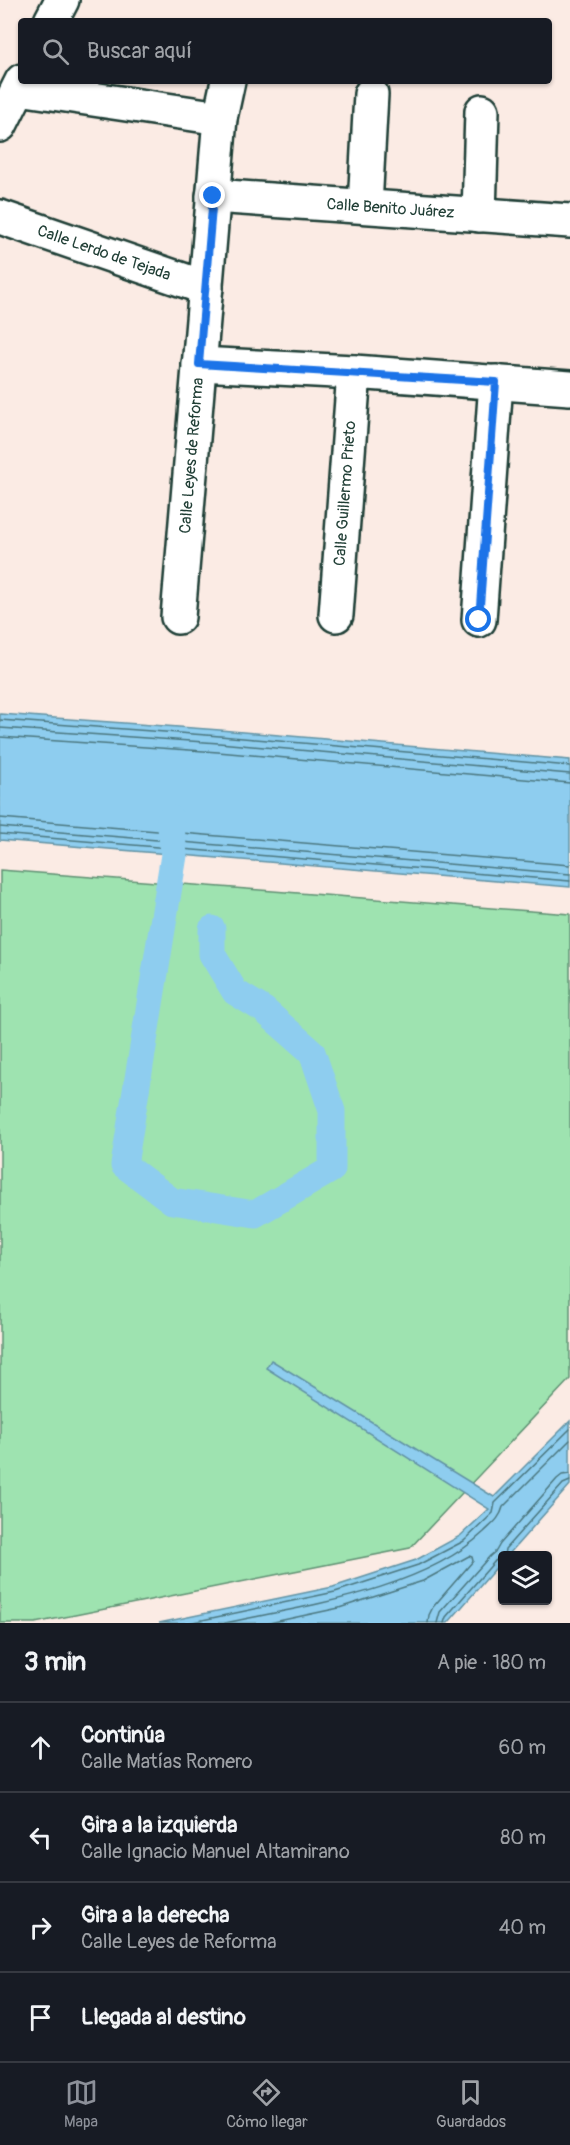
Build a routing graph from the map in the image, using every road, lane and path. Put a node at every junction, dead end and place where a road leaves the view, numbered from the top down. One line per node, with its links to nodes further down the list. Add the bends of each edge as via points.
1 (62, 0): 2 (street)
2 (53, 18)
3 (20, 84): 7 (street); 8 (street)
4 (227, 84): 7 (street, Calle Leyes de Reforma)
5 (371, 94): 10 (street)
6 (482, 111): 11 (street)
7 (220, 118): 9 (street, Calle Leyes de Reforma)
8 (0, 125)
9 (213, 196): 10 (street, Calle Benito Juárez); 14 (street, Calle Leyes de Reforma)
10 (365, 206): 11 (street, Calle Benito Juárez)
11 (479, 215): 13 (street, Calle Benito Juárez)
12 (0, 217): 14 (street, Calle Lerdo de Tejada)
13 (570, 221)
14 (206, 288): 15 (street, Calle Leyes de Reforma)
15 (199, 364): 16 (street); 20 (street, Calle Leyes de Reforma)
16 (354, 372): 17 (street); 19 (street, Calle Guillermo Prieto)
17 (496, 382): 18 (street); 21 (street)
18 (570, 388)
19 (336, 615)
20 (178, 617)
21 (479, 620)

